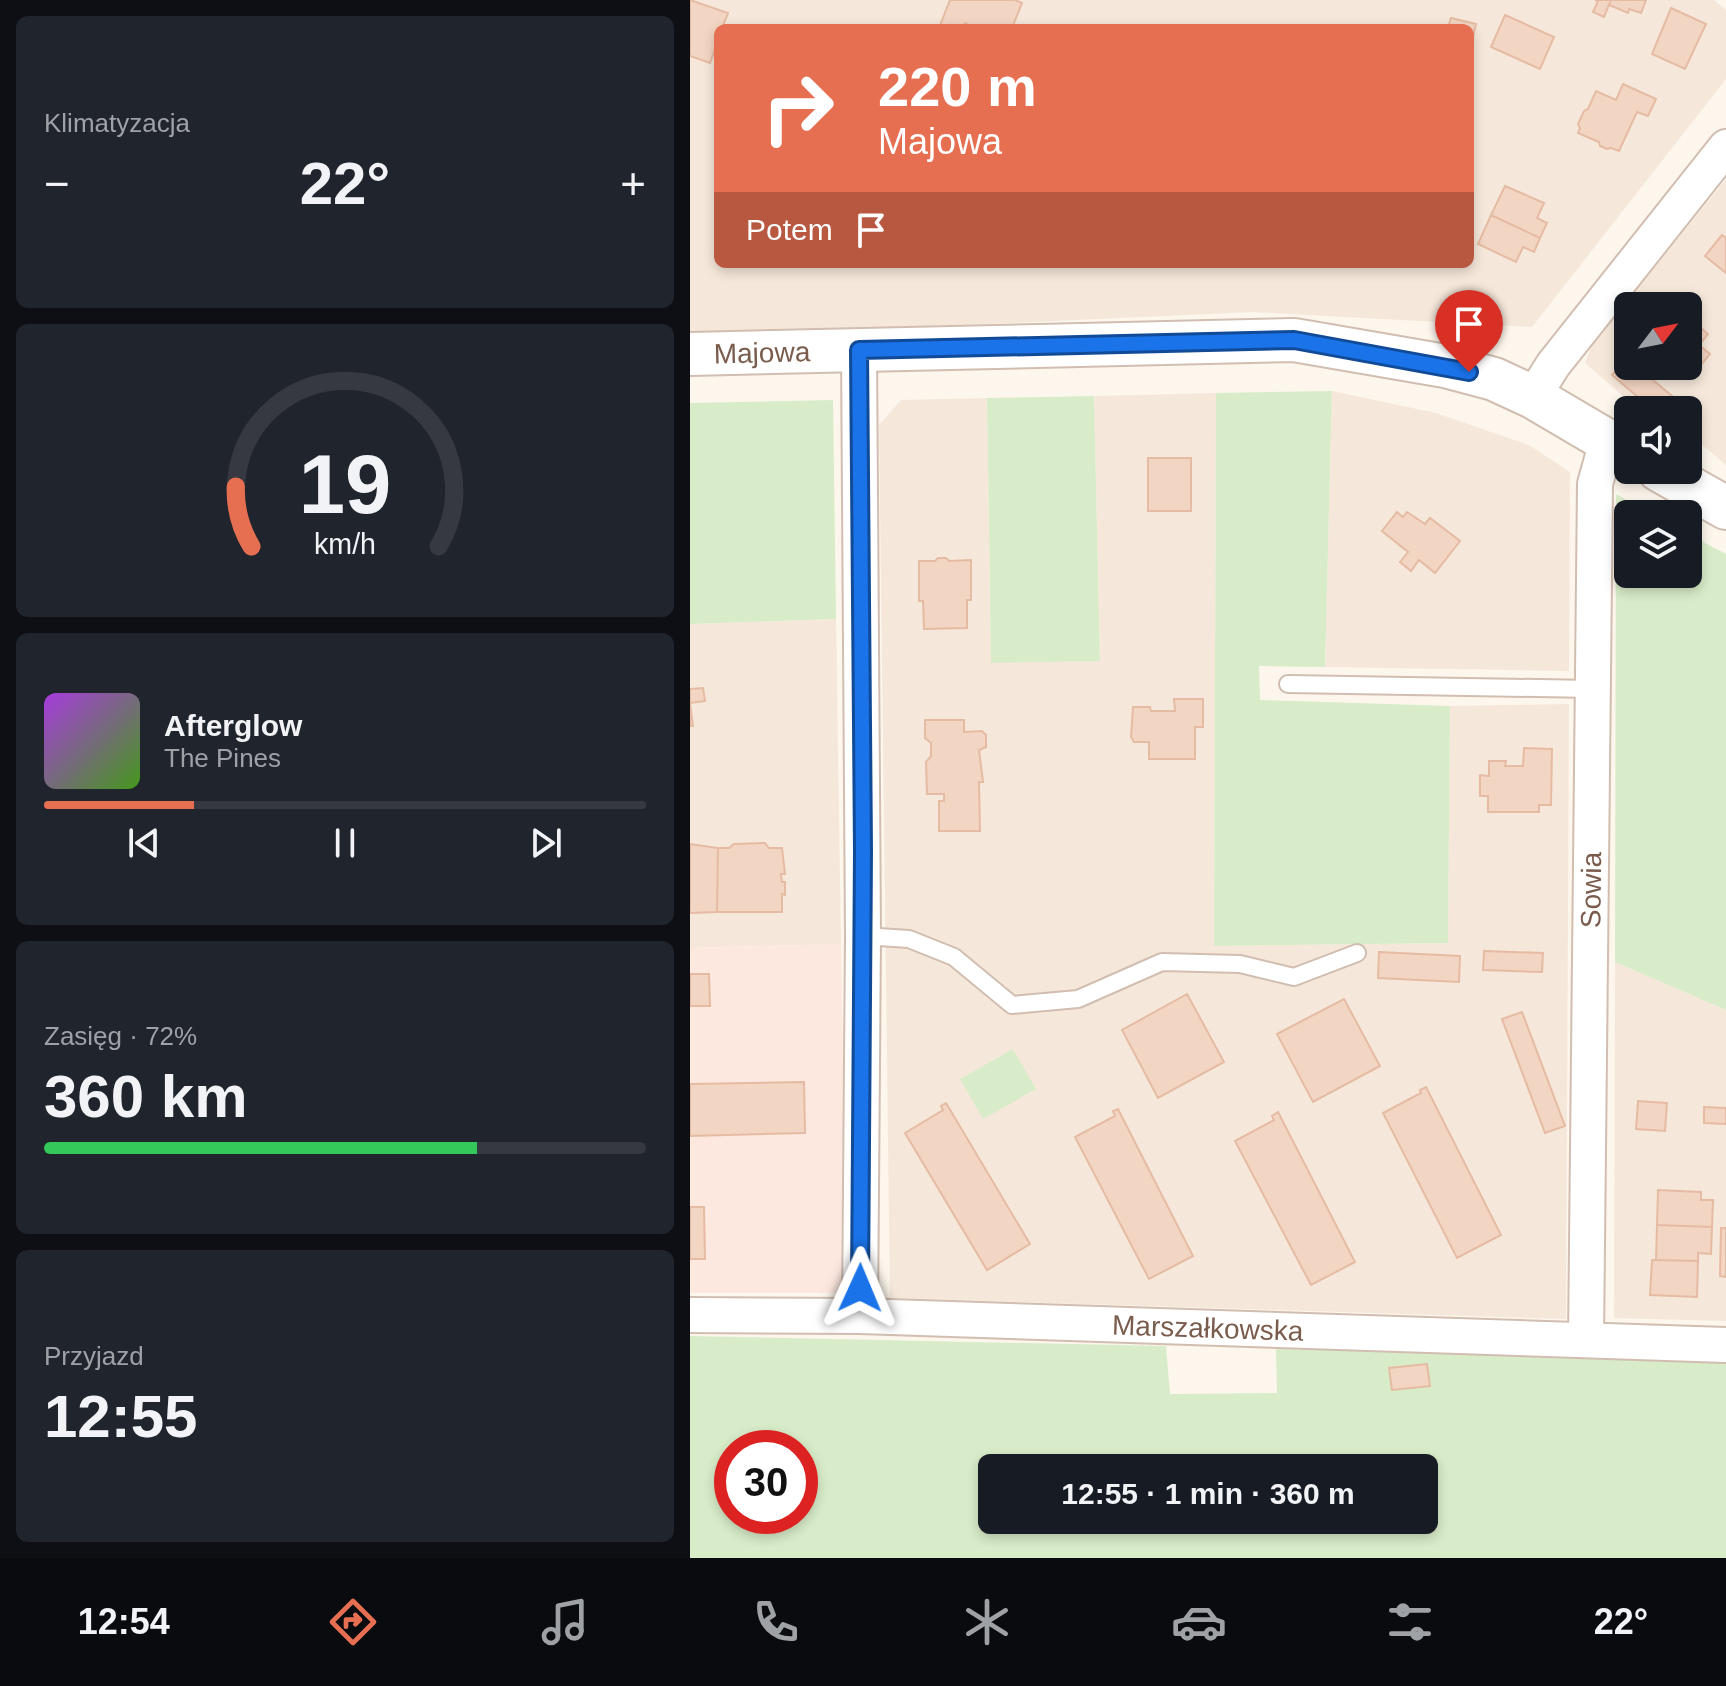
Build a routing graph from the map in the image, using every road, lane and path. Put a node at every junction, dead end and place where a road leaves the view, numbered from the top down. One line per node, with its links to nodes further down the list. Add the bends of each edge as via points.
1 (1726, 147): 4 (street)
2 (859, 350): 3 (street, Majowa); 4 (street, Majowa, via 1294,340 1445,366 1494,379); 11 (street)
3 (690, 354)
4 (1533, 397): 5 (street, Majowa)
5 (1614, 445)
6 (1614, 453): 10 (street, Sowia, via 1595,484)
7 (1684, 484): 8 (street)
8 (1726, 508)
9 (1288, 684): 10 (lane)
10 (1593, 689): 15 (street, Sowia)
11 (863, 936): 12 (lane, via 909,939 954,957 1012,1005 1078,999 1162,962 1240,964 1294,977); 14 (street)
12 (1357, 953)
13 (690, 1315): 14 (street, Marszałkowska)
14 (860, 1316): 15 (street, Marszałkowska)
15 (1586, 1340): 16 (street, Marszałkowska)
16 (1726, 1345)

